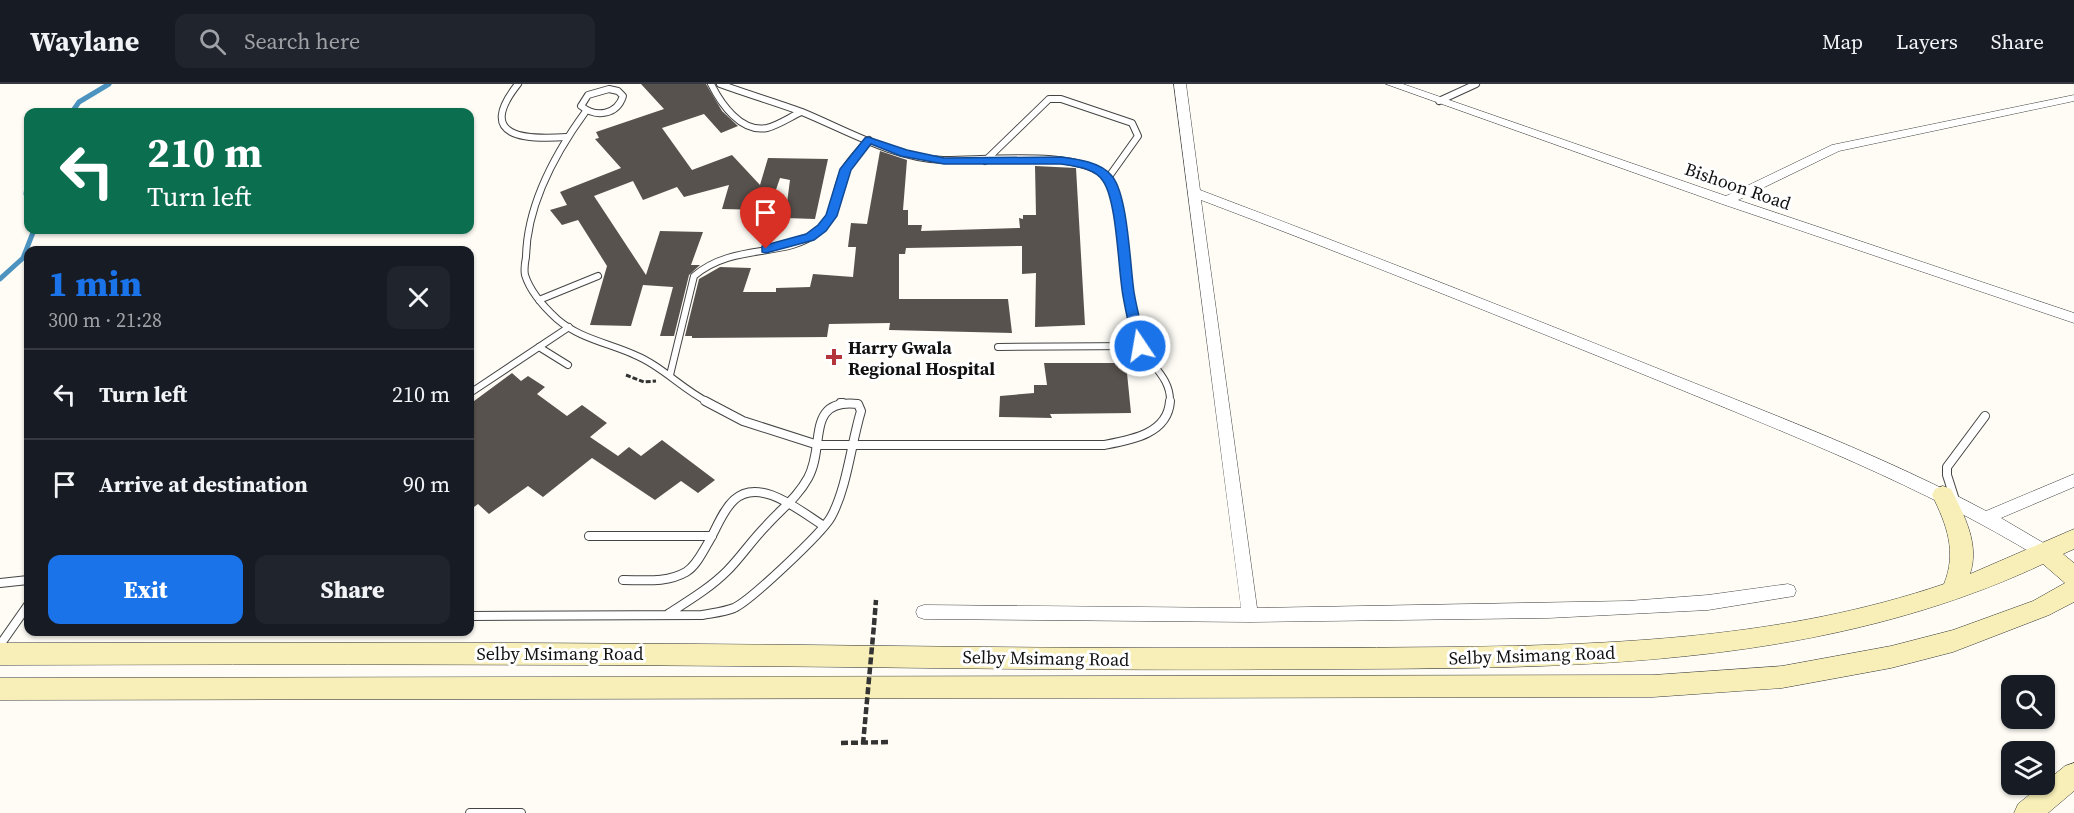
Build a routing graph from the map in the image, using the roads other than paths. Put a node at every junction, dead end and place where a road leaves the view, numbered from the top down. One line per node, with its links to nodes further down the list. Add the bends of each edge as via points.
1 (518, 84): 11 (lane, via 502,114 509,132 531,138)
2 (711, 84): 10 (lane, via 717,97 743,126 752,129 772,126)
3 (720, 84): 10 (lane)
4 (1180, 84): 15 (street)
5 (1392, 84): 7 (street, Bishoon Road)
6 (1476, 84): 7 (lane)
7 (1439, 100): 16 (street, Bishoon Road)
8 (2072, 100): 16 (street, via 1836,148)
9 (586, 111): 9 (lane, via 581,106 588,94 609,89 623,96 616,108); 11 (lane)
10 (801, 112): 12 (lane)
11 (567, 137): 18 (lane, via 538,196 526,243 525,274)
12 (868, 140): 13 (lane, via 919,157); 25 (lane, via 845,169 831,216 816,233 788,244 718,259 704,265 694,276)
13 (985, 161): 14 (lane, via 1061,160 1098,170); 14 (lane, via 1049,99 1061,99 1132,123 1135,128 1138,136)
14 (1108, 178): 21 (lane, via 1116,197)
15 (1195, 193): 31 (street, via 1465,296); 49 (street)
16 (1726, 201): 19 (street, Bishoon Road)
17 (598, 276): 18 (lane)
18 (539, 300): 20 (lane)
19 (2074, 318)
20 (569, 327): 22 (lane); 25 (lane, via 596,342 636,355)
21 (1140, 346): 23 (lane); 28 (lane, via 1165,381 1170,411 1149,434 1131,441 1104,445)
22 (539, 347): 24 (lane); 26 (lane)
23 (999, 347)
24 (568, 364)
25 (670, 375): 29 (lane, via 690,393 743,421)
26 (474, 390)
27 (1985, 416): 31 (lane, via 1947,467)
28 (851, 444): 29 (lane); 29 (lane, via 861,411 858,404 847,401 824,413); 34 (lane, via 844,484)
29 (818, 445): 32 (lane, via 803,488)
30 (2074, 480): 33 (street)
31 (1949, 497): 33 (street); 43 (main road, via 1962,552)
32 (788, 504): 34 (lane); 36 (lane, via 758,492 738,497); 48 (lane, via 726,572)
33 (1988, 517): 38 (street)
34 (824, 526): 48 (lane, via 766,583 734,608 702,615)
35 (589, 536): 36 (lane)
36 (712, 536): 40 (lane, via 688,572 660,580)
37 (2074, 538): 38 (main road, Selby Msimang Road)
38 (2046, 553): 39 (main road); 43 (main road, Selby Msimang Road)
39 (2074, 577)
40 (623, 579)
41 (24, 580): 42 (lane)
42 (0, 583)
43 (1953, 590): 52 (main road, Selby Msimang Road, via 1892,610 1786,634 1688,647 1579,654 1135,660 562,653)
44 (2074, 590): 53 (main road, Selby Msimang Road, via 2041,609 1953,641 1891,657 1782,676 1653,686)
45 (1788, 591): 49 (street, via 1711,604 1664,607)
46 (24, 610): 51 (lane)
47 (924, 612): 49 (street)
48 (668, 614): 50 (lane)
49 (1250, 615)
50 (474, 616)
51 (0, 645)
52 (0, 654)
53 (0, 689)
54 (2074, 775): 57 (main road)
55 (470, 813): 56 (lane)
56 (521, 813)
57 (2027, 813)

